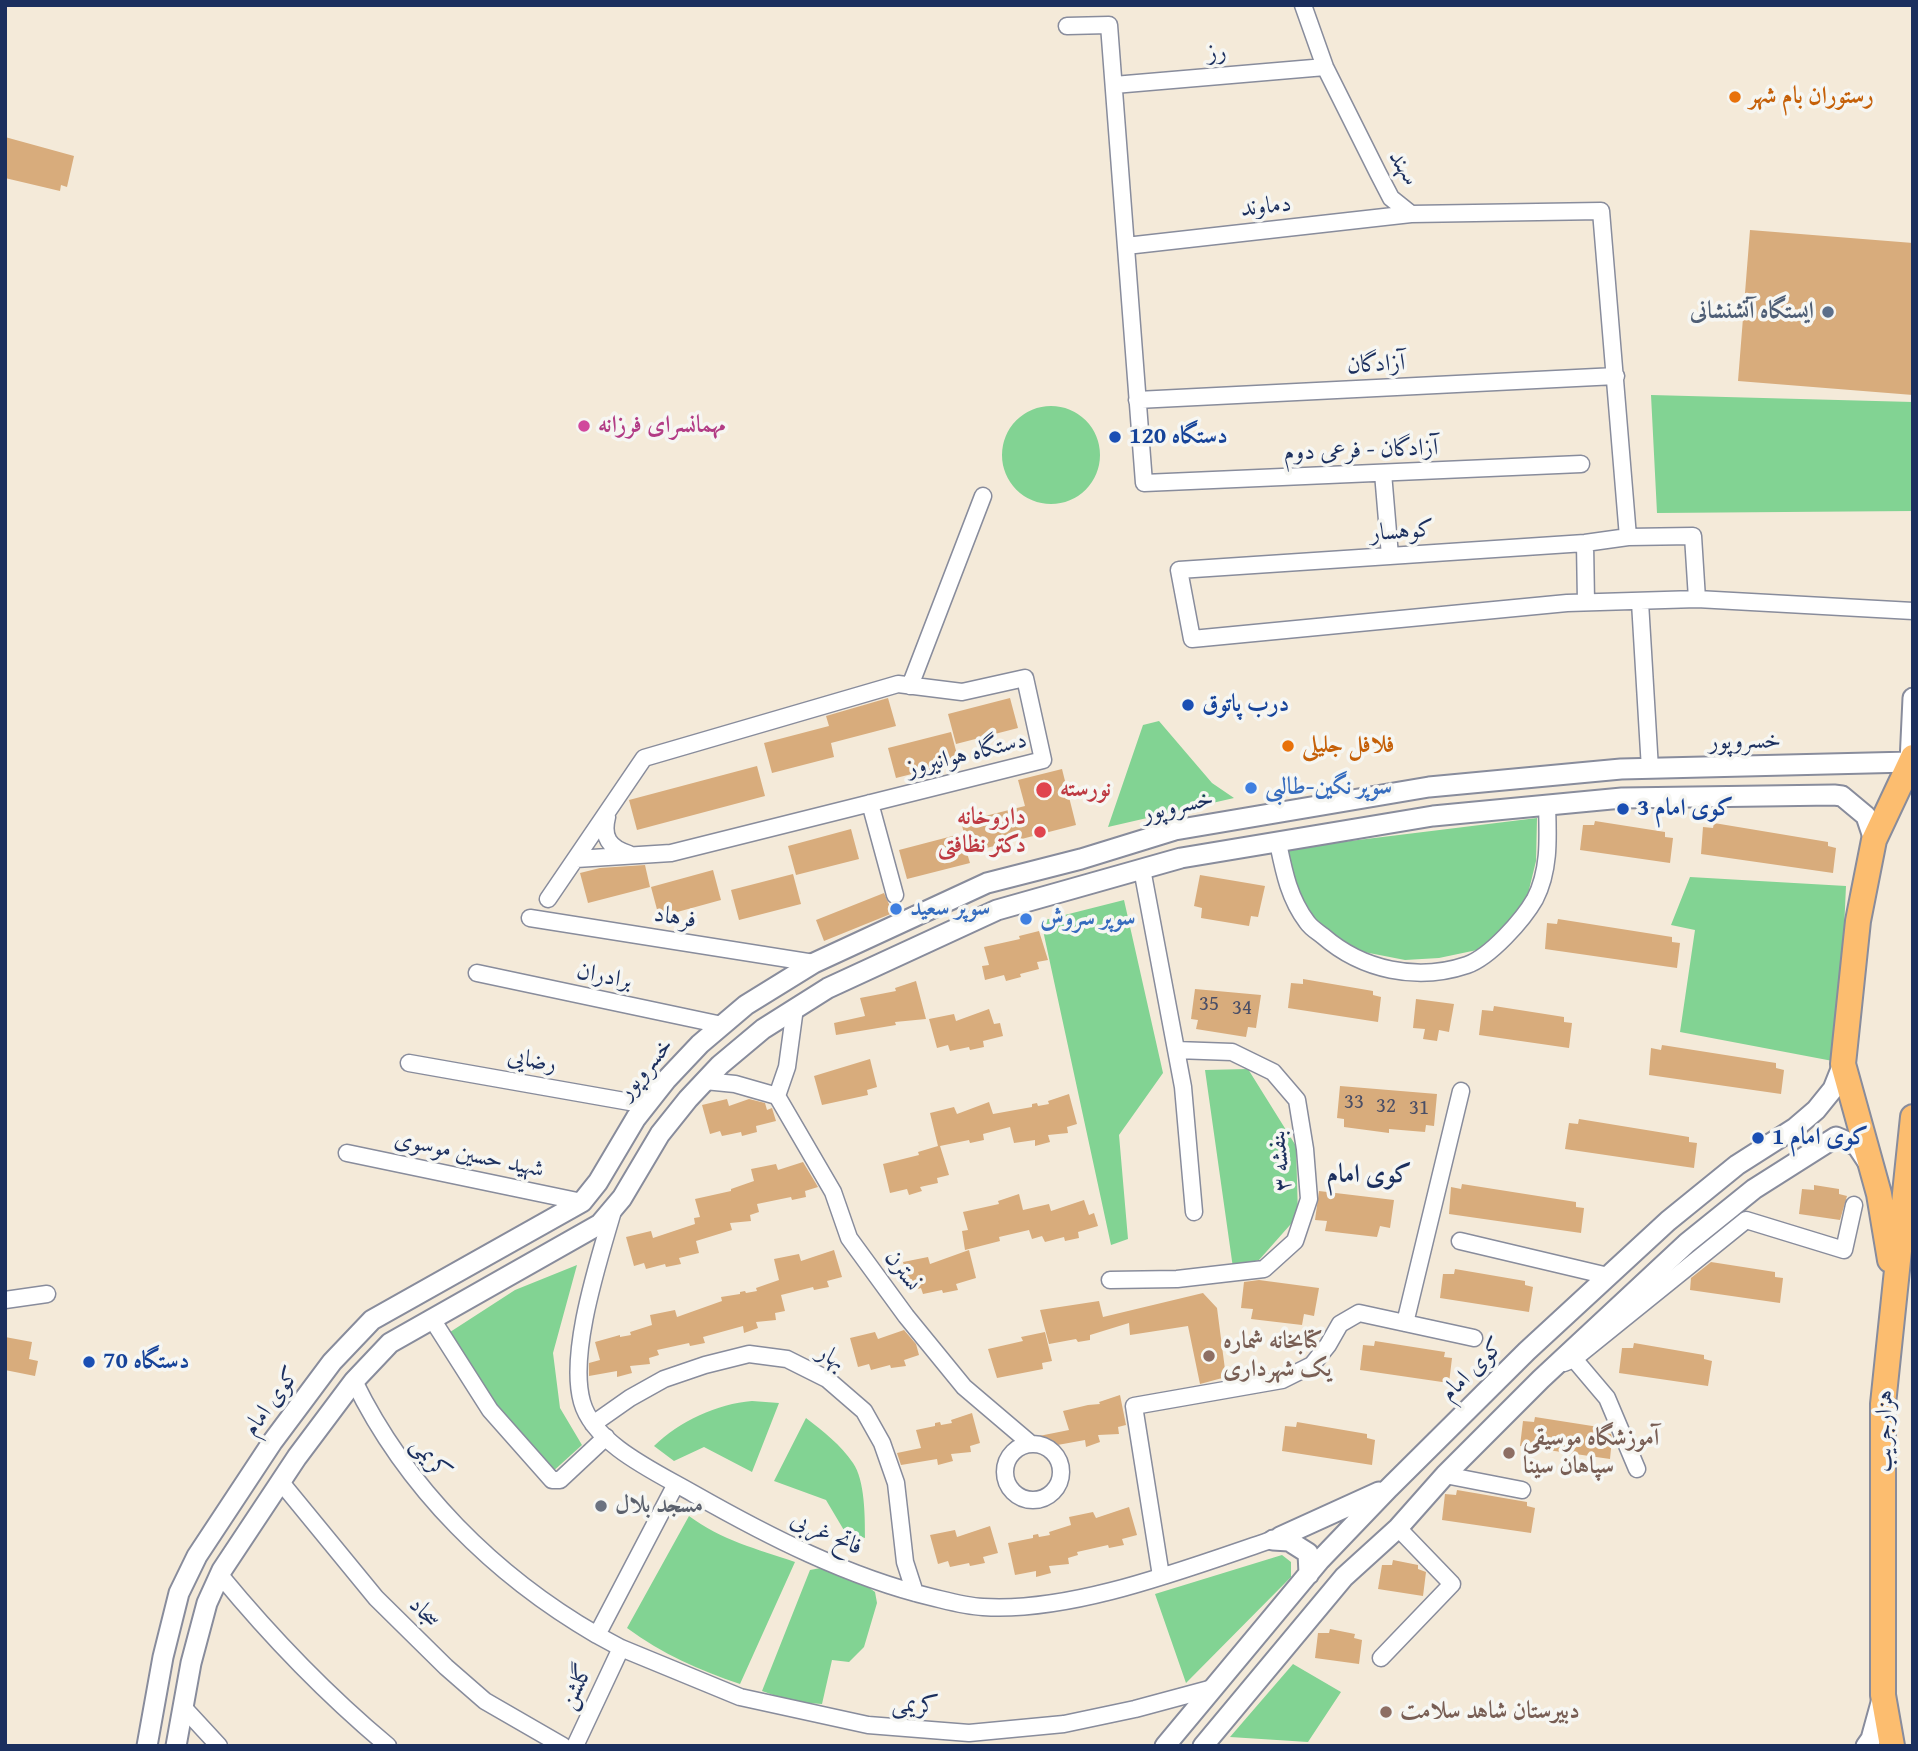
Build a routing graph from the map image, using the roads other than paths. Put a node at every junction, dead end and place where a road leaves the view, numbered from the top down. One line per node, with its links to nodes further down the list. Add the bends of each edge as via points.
1 (1303, 5): 3 (street, سهند)
2 (1067, 26): 4 (street, via 1109,25)
3 (1325, 67): 4 (street, رز); 5 (street, سهند, via 1391,198)
4 (1114, 85): 6 (street)
5 (1411, 214): 6 (street, دماوند); 7 (street, سهند, via 1601,211)
6 (1126, 246): 8 (street)
7 (1616, 376): 8 (street, آزادگان); 12 (street)
8 (1138, 400): 10 (street, آزادگان - فرعی دوم, via 1144,483)
9 (1581, 464): 10 (street, آزادگان - فرعی دوم)
10 (1383, 473): 14 (street)
11 (983, 496): 19 (street)
12 (1628, 537): 13 (street, کوهسار); 15 (street, کوهسار, via 1693,536)
13 (1584, 542): 14 (street, کوهسار); 16 (street)
14 (1390, 556): 16 (street, کوهسار, via 1179,570 1192,639)
15 (1697, 599): 17 (street); 18 (street)
16 (1586, 602): 17 (street)
17 (1640, 602): 23 (street)
18 (1913, 611)
19 (910, 686): 26 (street, دستگاه هوانیروز, via 962,692 1025,678 1043,760); 28 (street, دستگاه هوانیروز, via 898,684 644,758)
20 (1913, 698): 21 (street)
21 (1911, 760): 22 (street, خسروپور); 30 (main road)
22 (1831, 765): 23 (street, خسروپور); 25 (street, via 1843,776 1842,788)
23 (1650, 769): 24 (street, خسروپور)
24 (1486, 782): 29 (street); 34 (street, خسروپور, via 1429,787 1175,830)
25 (1834, 795): 27 (street, خسروپور, via 1622,798); 30 (street, via 1842,796 1866,816)
26 (870, 803): 32 (street, دستگاه هوانیروز, via 671,853); 37 (street)
27 (1548, 805): 29 (street, خسروپور); 31 (street, via 1549,853 1535,898 1507,937 1469,964 1422,973 1375,968 1338,950 1308,924 1288,889)
28 (610, 808): 32 (street, via 604,834 609,844); 33 (street, دستگاه هوانیروز)
29 (1492, 810): 31 (street, خسروپور)
30 (1874, 840): 47 (main road, via 1858,921)
31 (1278, 843): 35 (street, خسروپور)
32 (635, 855): 33 (street, دستگاه هوانیروز)
33 (576, 859): 38 (street, دستگاه هوانیروز)
34 (1081, 859): 36 (street); 40 (street, خسروپور, via 987,883)
35 (1142, 869): 36 (street, خسروپور); 45 (street)
36 (1090, 884): 42 (street, خسروپور, via 997,910)
37 (895, 895)
38 (548, 899)
39 (530, 918): 40 (street, فرهاد)
40 (820, 960): 42 (street); 44 (street, خسروپور)
41 (477, 973): 44 (street, برادران)
42 (839, 982): 43 (street, خسروپور)
43 (795, 1008): 48 (street, خسروپور, via 763,1028); 50 (street, via 787,1067)
44 (722, 1025): 51 (street, خسروپور)
45 (1176, 1050): 59 (street); 63 (street, بنفشه ۳, via 1232,1052 1273,1072 1297,1100 1309,1199 1296,1241 1264,1269 1177,1279)
46 (409, 1063): 51 (street, رضایی)
47 (1843, 1064): 53 (street, کوی امام, via 1833,1089); 56 (main road)
48 (705, 1081): 50 (street); 60 (street, خسروپور, via 660,1134)
49 (1461, 1091): 68 (street)
50 (777, 1096): 76 (street, نسترن, via 833,1192 849,1238 964,1387)
51 (647, 1105): 57 (street, خسروپور, via 598,1182)
52 (1913, 1117): 64 (main road, هزارجریب)
53 (1795, 1128): 55 (street, via 1813,1130 1818,1142); 62 (street, کوی امام, via 1737,1166)
54 (347, 1153): 57 (street, شهید حسین موسوی)
55 (1811, 1153): 56 (street, via 1836,1137 1857,1146); 71 (street, via 1754,1189 1687,1243)
56 (1872, 1168): 64 (main road)
57 (577, 1205): 60 (street); 96 (street, کوی امام, via 372,1320 332,1362 273,1441 197,1556 179,1593)
58 (1854, 1205): 70 (street, via 1844,1250 1746,1220)
59 (1194, 1212)
60 (601, 1222): 67 (street); 74 (street, فاتح غربی, via 578,1385)
61 (1460, 1241): 62 (street)
62 (1608, 1276): 81 (street, کوی امام)
63 (1110, 1280)
64 (1895, 1288): 94 (main road, هزارجریب, via 1883,1404)
65 (47, 1294): 66 (street)
66 (5, 1300)
67 (432, 1319): 72 (street, via 390,1343); 75 (street, via 490,1410 552,1480 570,1473)
68 (1405, 1323): 69 (street); 88 (street, via 1359,1313 1340,1324 1312,1365 1282,1380 1134,1406)
69 (1474, 1338)
70 (1574, 1359): 71 (street); 73 (street); 77 (street, via 1607,1398)
71 (1555, 1366): 78 (street)
72 (354, 1381): 79 (street); 90 (street, کریمی, via 389,1443 462,1531 537,1597)
73 (1541, 1390)
74 (593, 1424): 75 (street, فاتح غربی); 89 (street, بهار, via 664,1379 749,1354 788,1359 827,1379 864,1411 882,1443 896,1483 905,1562)
75 (606, 1437): 80 (street, فاتح غربی)
76 (1031, 1444)
77 (1637, 1469)
78 (1445, 1475): 82 (street); 84 (street)
79 (281, 1482): 87 (street); 100 (street, سجاد, via 376,1598 446,1667 485,1701)
80 (676, 1484): 89 (street, فاتح غربی, via 797,1547); 90 (street)
81 (1389, 1488): 83 (street, کوی امام); 85 (street)
82 (1522, 1490)
83 (1365, 1514): 84 (street); 86 (street, کوی امام)
84 (1393, 1532): 92 (street, via 1452,1584); 103 (street, via 1344,1577)
85 (1276, 1538): 86 (street, via 1308,1553); 88 (street, فاتح غربی)
86 (1309, 1574): 93 (street, کوی امام)
87 (220, 1575): 95 (street, via 206,1603); 99 (street, via 298,1664)
88 (1161, 1576): 89 (street, فاتح غربی, via 1094,1594 1017,1606 982,1607)
89 (915, 1593)
90 (597, 1635): 91 (street, کریمی)
91 (621, 1648): 93 (street, کریمی, via 740,1697 868,1725 969,1733 1064,1724); 101 (street, گلشن)
92 (1381, 1658)
93 (1213, 1688): 102 (street, کوی امام)
94 (1883, 1695): 104 (street); 105 (main road, هزارجریب)
95 (183, 1707): 97 (street); 98 (street)
96 (147, 1746)
97 (176, 1746)
98 (219, 1746)
99 (388, 1746)
100 (563, 1746)
101 (575, 1746)
102 (1165, 1746)
103 (1203, 1746)
104 (1866, 1746)
105 (1892, 1746)

